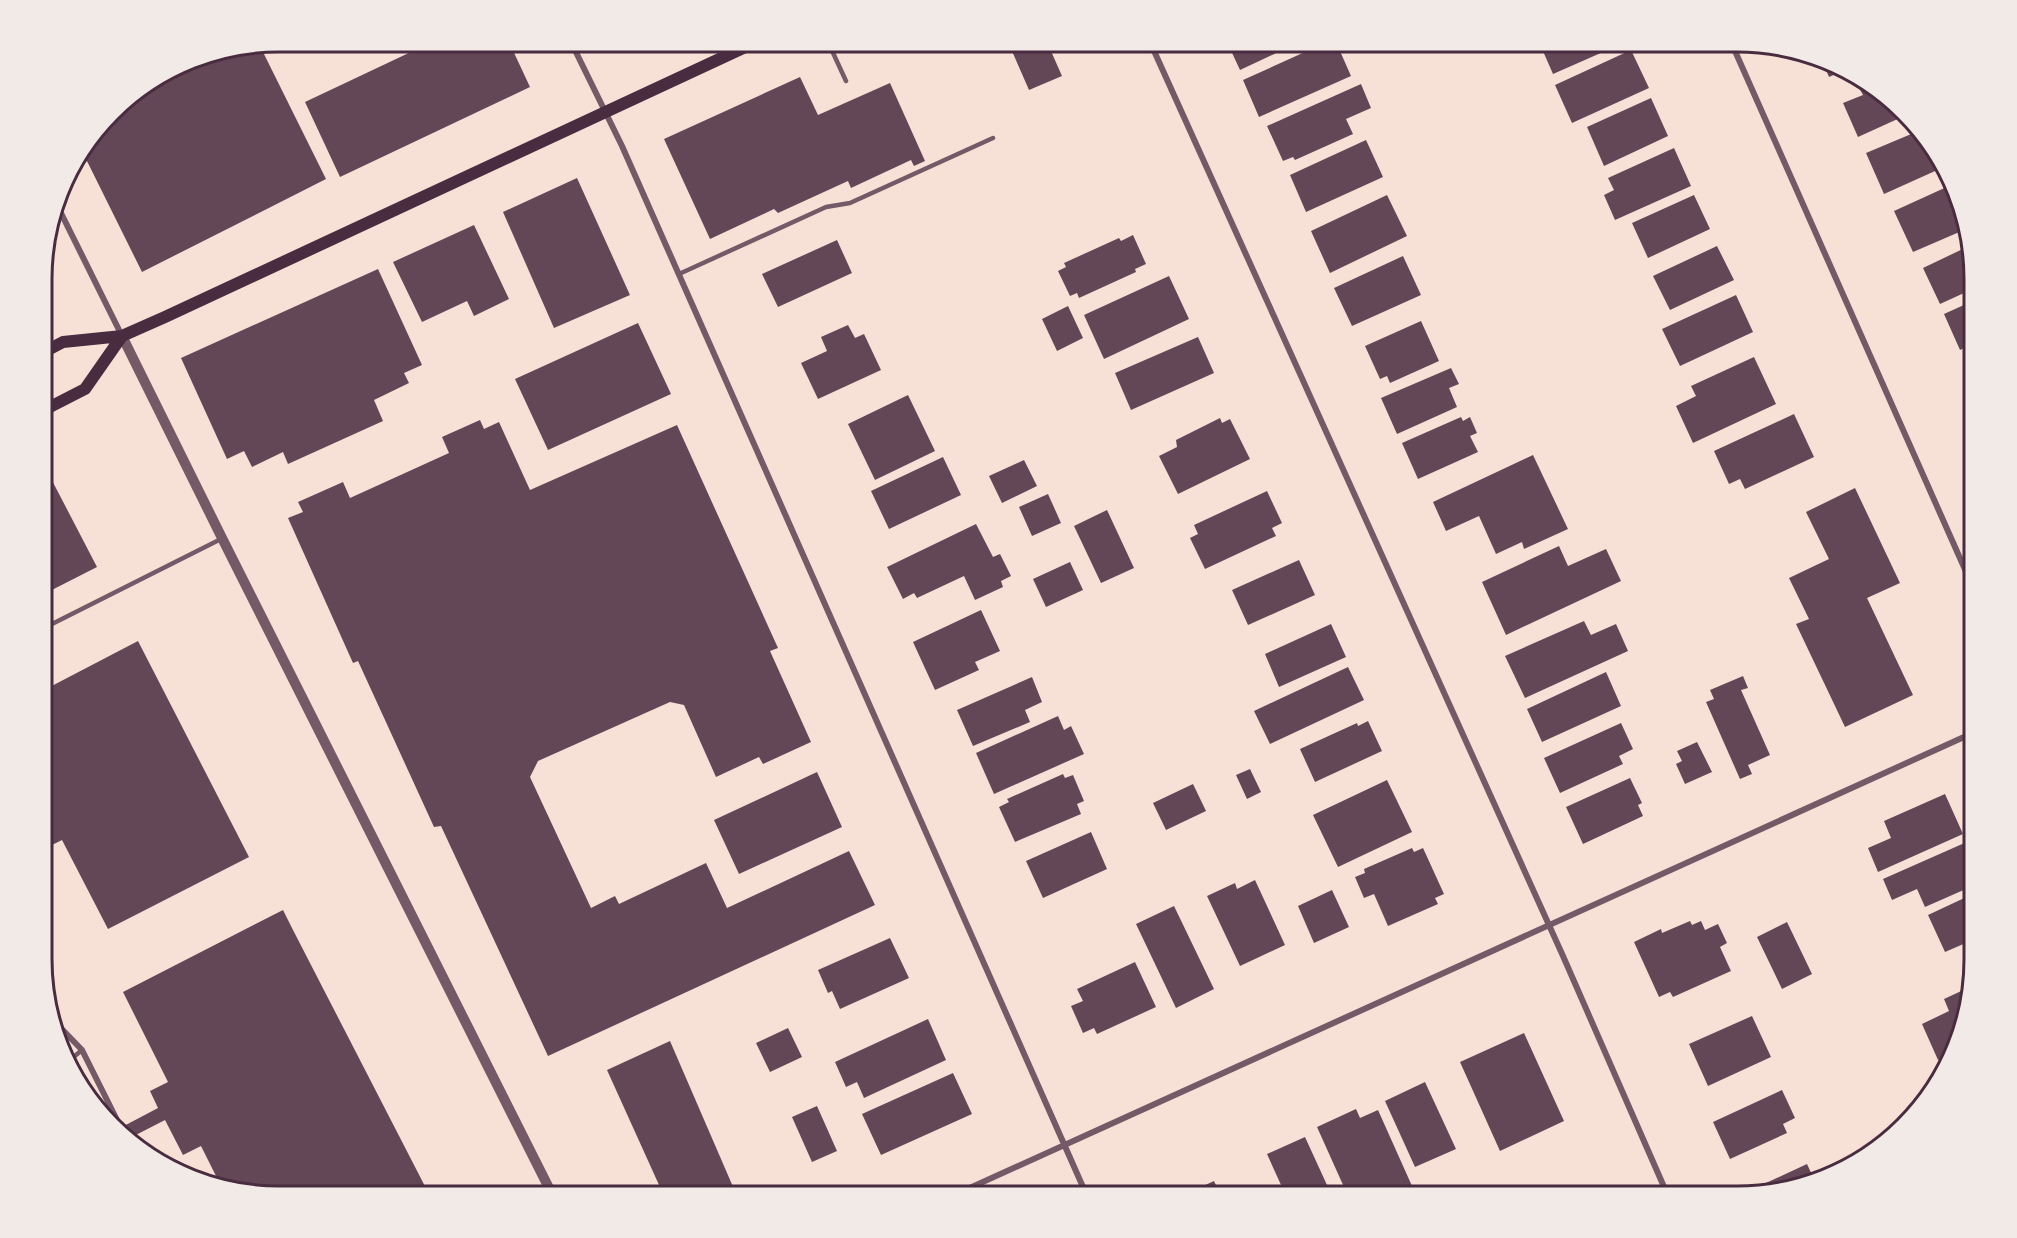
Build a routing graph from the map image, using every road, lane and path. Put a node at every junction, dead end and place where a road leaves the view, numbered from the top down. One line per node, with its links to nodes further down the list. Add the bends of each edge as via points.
1 (577, 52): 7 (street)
2 (734, 52): 7 (main road)
3 (833, 52): 6 (lane)
4 (1155, 52): 18 (street)
5 (1735, 52): 15 (street)
6 (846, 81)
7 (606, 111): 10 (street); 11 (main road)
8 (993, 138): 10 (lane, via 850,203 826,207)
9 (62, 215): 11 (street)
10 (679, 274): 23 (street)
11 (122, 336): 12 (main road, via 63,342); 13 (main road, via 85,389); 14 (street)
12 (52, 348)
13 (52, 406)
14 (222, 538): 16 (lane); 24 (street)
15 (1964, 569)
16 (52, 624)
17 (1964, 737): 18 (street)
18 (1548, 925): 23 (street); 27 (street)
19 (65, 1033): 20 (street)
20 (82, 1050): 21 (lane); 22 (street)
21 (75, 1056)
22 (113, 1113)
23 (1065, 1145): 25 (street); 26 (street)
24 (548, 1186)
25 (974, 1186)
26 (1083, 1186)
27 (1664, 1186)

